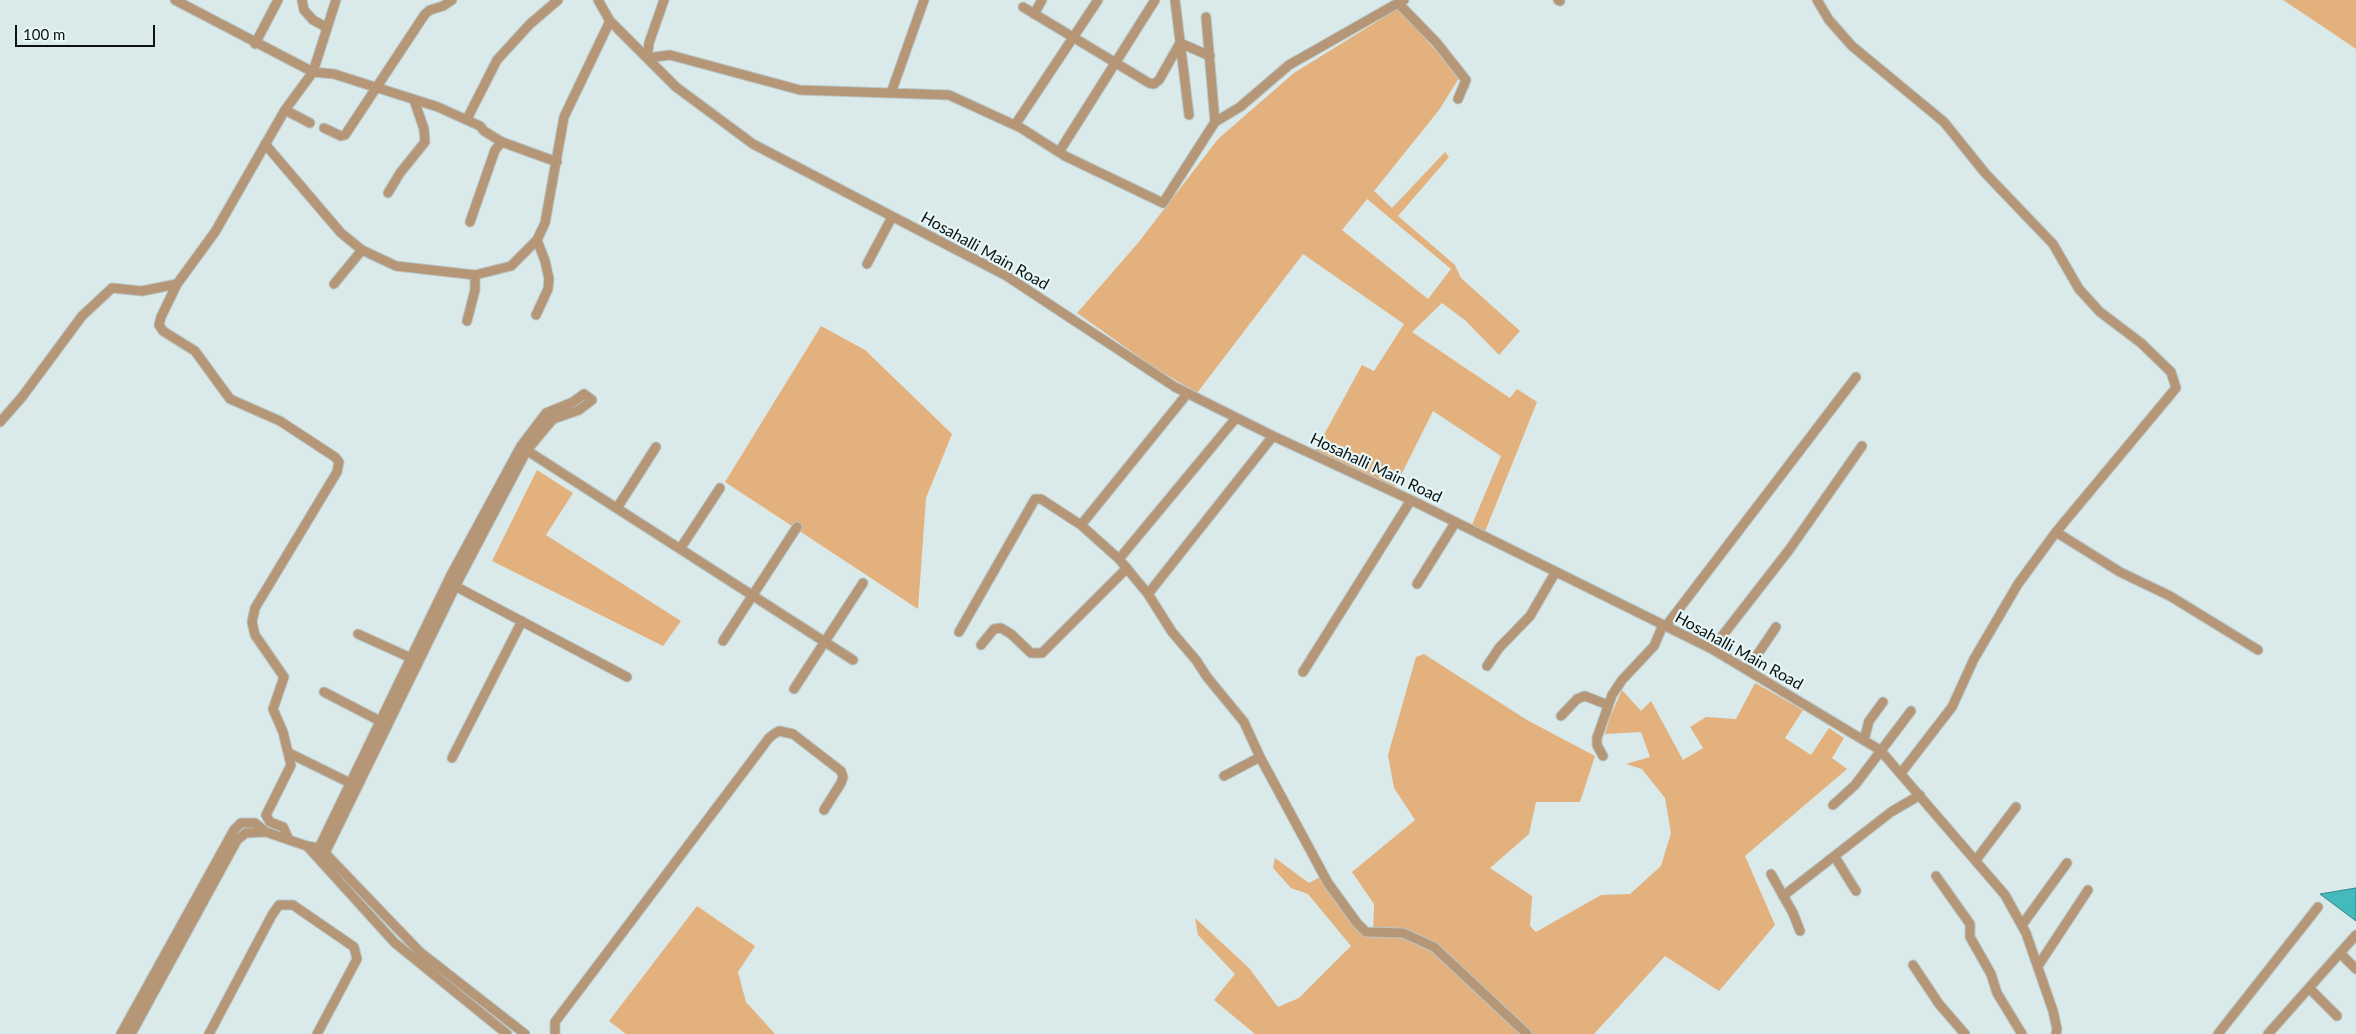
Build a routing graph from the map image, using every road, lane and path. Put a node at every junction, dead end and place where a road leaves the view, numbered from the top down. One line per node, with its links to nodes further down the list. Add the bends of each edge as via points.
1 (175, 0): 23 (street)
2 (278, 0): 23 (street)
3 (302, 0): 20 (street, via 304,10)
4 (336, 0): 20 (street)
5 (452, 0): 28 (street, via 425,14)
6 (558, 0): 34 (street, via 530,24 497,60)
7 (598, 0): 19 (street, Hosahalli Main Road)
8 (664, 0): 25 (street)
9 (924, 0): 29 (street)
10 (1042, 0): 17 (street)
11 (1098, 0): 21 (street)
12 (1155, 0): 26 (street)
13 (1175, 0): 22 (street)
14 (1817, 0): 68 (street, via 1829,20 1852,46 1944,122 1985,173 2052,244 2079,290 2171,372 2176,388)
15 (1401, 1): 30 (street, via 1466,80); 35 (street, via 1290,65 1240,107)
16 (1023, 7): 17 (street)
17 (1034, 14): 21 (street)
18 (1206, 16): 24 (street)
19 (610, 20): 25 (street, Hosahalli Main Road); 42 (street, via 564,117)
20 (326, 27): 27 (street)
21 (1074, 38): 26 (street); 37 (street)
22 (1180, 43): 24 (street); 26 (street, via 1154,84); 33 (street)
23 (256, 44): 27 (street)
24 (1210, 56): 35 (street)
25 (647, 58): 29 (street, via 670,55 800,90); 44 (street, Hosahalli Main Road, via 676,88 753,144)
26 (1115, 63): 41 (street)
27 (313, 72): 28 (street, via 334,74); 32 (street)
28 (377, 87): 31 (street); 38 (street, via 345,135)
29 (891, 93): 37 (street, via 949,95)
30 (1458, 99)
31 (414, 100): 34 (street); 43 (street, via 425,142)
32 (286, 110): 36 (street); 40 (street)
33 (1189, 115)
34 (467, 119): 39 (street)
35 (1215, 122): 41 (street, via 1163,203)
36 (310, 123)
37 (1015, 125): 41 (street)
38 (324, 128)
39 (502, 142): 42 (street); 45 (street, via 495,150)
40 (266, 144): 47 (street, via 341,233); 50 (street, via 215,232)
41 (1059, 152)
42 (557, 162): 46 (street, via 545,223)
43 (388, 193)
44 (892, 217): 48 (street); 55 (street, Hosahalli Main Road, via 1005,275)
45 (470, 222)
46 (537, 240): 49 (street, via 511,266); 52 (street, via 549,279)
47 (362, 250): 49 (street, via 396,266); 51 (street)
48 (867, 264)
49 (475, 275): 53 (street, via 475,290)
50 (177, 284): 57 (street, via 142,291 112,288 82,316); 103 (street, via 161,317 159,325 163,330 195,352 230,399 280,421 339,462 337,472 255,608 252,622 255,635 284,677 273,709)
51 (334, 284)
52 (536, 315)
53 (467, 321)
54 (1856, 377): 79 (street)
55 (1187, 394): 56 (street, Hosahalli Main Road); 66 (street)
56 (1236, 418): 58 (street, Hosahalli Main Road); 70 (street)
57 (0, 422)
58 (1273, 436): 63 (street, Hosahalli Main Road); 76 (street)
59 (1862, 446): 86 (street, via 1789,550)
60 (656, 447): 64 (street)
61 (524, 448): 61 (street, via 546,413 584,394 592,400 579,410 553,419); 64 (street); 75 (street); 88 (street, via 451,574)
62 (720, 488): 69 (street)
63 (1411, 500): 65 (street, Hosahalli Main Road); 92 (street)
64 (617, 508): 69 (street)
65 (1455, 523): 72 (street, Hosahalli Main Road); 74 (street)
66 (1081, 525): 70 (street); 81 (street, via 1041,499 1035,499)
67 (796, 527): 77 (street)
68 (2056, 532): 87 (street); 107 (street, via 2018,584 1974,660 1952,708)
69 (680, 549): 77 (street)
70 (1119, 559): 71 (street)
71 (1127, 568): 76 (street); 85 (street, via 1042,654 1031,653 1001,628 994,629)
72 (1555, 573): 79 (street, Hosahalli Main Road); 90 (street, via 1530,616 1499,648)
73 (862, 583): 84 (street)
74 (1416, 584)
75 (455, 586): 78 (street); 117 (street)
76 (1148, 594): 105 (street, via 1172,632 1244,722)
77 (753, 595): 83 (street); 84 (street)
78 (522, 621): 93 (street); 106 (street)
79 (1664, 626): 86 (street, Hosahalli Main Road); 97 (street, via 1654,646 1622,680)
80 (1776, 627): 91 (street)
81 (959, 632)
82 (358, 634): 88 (street)
83 (723, 641)
84 (824, 642): 89 (street); 94 (street)
85 (982, 645)
86 (1712, 649): 91 (street, Hosahalli Main Road)
87 (2258, 650)
88 (411, 658): 100 (street)
89 (853, 660)
90 (1487, 666)
91 (1747, 670): 101 (street, Hosahalli Main Road)
92 (1303, 672)
93 (627, 677)
94 (794, 688)
95 (324, 692): 100 (street)
96 (1883, 702): 101 (street, via 1869,721)
97 (1608, 705): 99 (street, via 1585,696 1577,699); 104 (street, via 1597,738)
98 (1911, 711): 102 (street)
99 (1561, 716)
100 (380, 721): 109 (street)
101 (1864, 740): 102 (street, Hosahalli Main Road)
102 (1880, 750): 107 (street, Hosahalli Main Road); 111 (street, via 1855,784)
103 (289, 754): 109 (street); 115 (street, via 291,765 266,815 270,822 283,827)
104 (1603, 756)
105 (1260, 757): 108 (street); 143 (street, via 1328,883 1357,923 1366,932 1404,932 1434,947)
106 (452, 758)
107 (1901, 773): 110 (street, Hosahalli Main Road)
108 (1224, 776)
109 (350, 783): 117 (street)
110 (1920, 795): 118 (street, via 1891,812); 119 (street, Hosahalli Main Road)
111 (1833, 805)
112 (2016, 807): 119 (street)
113 (824, 810): 142 (street, via 841,783 841,771 793,734 779,731 768,738 555,1022)
114 (266, 832): 115 (street); 136 (street, via 255,823 241,823 234,830); 137 (street, via 246,833 237,840)
115 (289, 840): 116 (street)
116 (307, 846): 117 (street); 140 (street, via 395,943)
117 (322, 850): 141 (street, via 420,952)
118 (1835, 857): 124 (street); 125 (street)
119 (1976, 860): 127 (street, Hosahalli Main Road, via 2005,895)
120 (2067, 862): 127 (street)
121 (1771, 874): 125 (street)
122 (1936, 876): 145 (street, via 1967,920 1973,942 1991,974 1997,993)
123 (2088, 890): 132 (street)
124 (1856, 891)
125 (1784, 896): 128 (street)
126 (2318, 907): 147 (street)
127 (2022, 924): 132 (street, Hosahalli Main Road)
128 (1800, 931)
129 (2356, 935): 130 (street)
130 (2341, 954): 133 (street); 134 (street)
131 (1913, 965): 144 (street)
132 (2038, 966): 146 (street, Hosahalli Main Road, via 2053,1011)
133 (2356, 970)
134 (2310, 989): 135 (street); 148 (street)
135 (2337, 1016)
136 (121, 1034)
137 (131, 1034)
138 (209, 1034): 139 (street, via 272,915 279,905 293,905 354,947 357,959)
139 (317, 1034)
140 (507, 1034)
141 (525, 1034)
142 (556, 1034)
143 (1526, 1034)
144 (1964, 1034)
145 (2022, 1034)
146 (2056, 1034)
147 (2218, 1034)
148 (2268, 1034)

